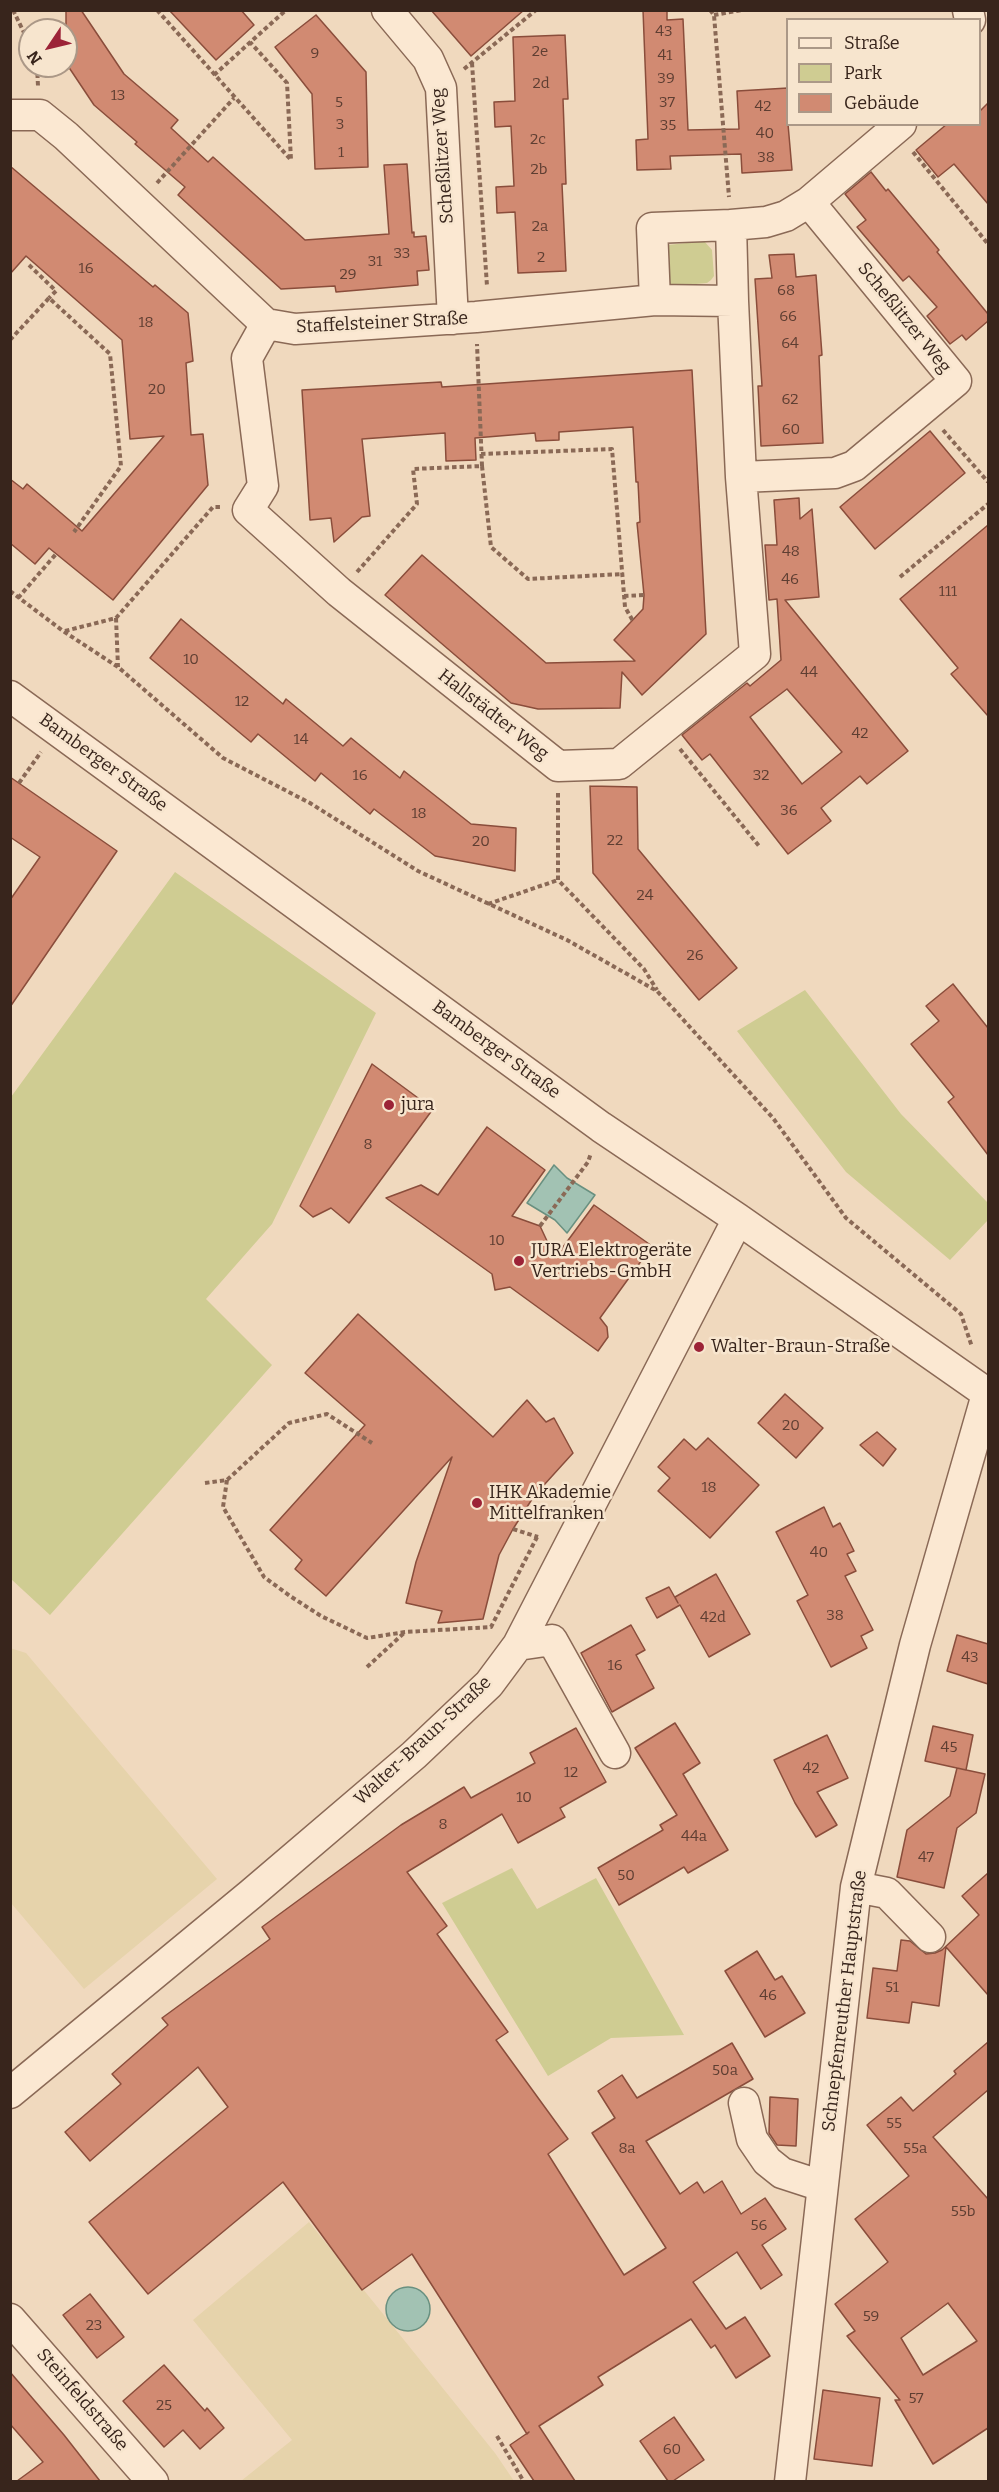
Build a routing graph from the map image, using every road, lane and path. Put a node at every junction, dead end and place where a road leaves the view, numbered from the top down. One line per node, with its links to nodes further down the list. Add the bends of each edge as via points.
1 (157, 10): 10 (path)
2 (285, 10): 8 (path)
3 (387, 10): 11 (street, Scheßlitzer Weg, via 428,59)
4 (536, 10): 9 (path)
5 (710, 10): 7 (path)
6 (742, 10): 7 (path)
7 (714, 15): 17 (path)
8 (250, 42): 10 (path); 12 (path, via 287,83 291,160)
9 (472, 63): 11 (path); 23 (path)
10 (214, 75): 12 (path)
11 (441, 88): 23 (street, Scheßlitzer Weg)
12 (234, 98): 16 (path)
13 (10, 115): 16 (street, via 40,115)
14 (897, 127): 15 (street); 18 (path)
15 (809, 202): 17 (street, via 776,219); 26 (street, Scheßlitzer Weg, via 956,381)
16 (138, 203): 24 (street)
17 (731, 225): 21 (street, via 652,228); 22 (street)
18 (988, 244)
19 (29, 265): 20 (path, via 56,291)
20 (49, 298): 25 (path); 33 (path, via 110,354 121,466)
21 (655, 300): 22 (street, Staffelsteiner Straße); 23 (street, Staffelsteiner Straße)
22 (734, 308): 29 (street, Hallstädter Weg)
23 (472, 317): 24 (street, Staffelsteiner Straße, via 295,329); 27 (path)
24 (266, 324): 32 (street, via 248,358 263,486)
25 (10, 340)
26 (925, 409): 29 (street, Scheßlitzer Weg, via 854,466 835,473); 30 (path)
27 (482, 454): 28 (path); 35 (path, via 612,449)
28 (482, 466): 35 (path, via 491,547 528,579); 38 (path, via 413,469 417,504)
29 (741, 477): 48 (street, Hallstädter Weg, via 755,654)
30 (988, 482)
31 (988, 504): 36 (path)
32 (248, 510): 38 (street, Hallstädter Weg); 42 (path, via 213,507)
33 (74, 532)
34 (56, 554): 41 (path)
35 (623, 574): 40 (path)
36 (900, 577)
37 (10, 591): 41 (path)
38 (339, 592): 49 (street, Hallstädter Weg)
39 (644, 595): 40 (path)
40 (624, 596): 43 (path)
41 (18, 597): 44 (path)
42 (116, 618): 44 (path); 45 (path)
43 (633, 621)
44 (63, 631): 45 (path)
45 (118, 667): 53 (path, via 223,758 310,803 418,871)
46 (10, 696): 47 (street, Bamberger Straße)
47 (57, 729): 50 (path); 56 (street, Bamberger Straße, via 601,1127)
48 (662, 729): 49 (street, Hallstädter Weg, via 619,764); 51 (path)
49 (558, 766): 52 (path)
50 (19, 783)
51 (759, 846)
52 (558, 880): 53 (path); 54 (path, via 644,969)
53 (488, 904): 54 (path, via 567,940)
54 (657, 991): 58 (path, via 773,1118 846,1218 961,1314)
55 (579, 1175): 57 (path)
56 (738, 1219): 58 (street, Bamberger Straße); 64 (street, Walter-Braun-Straße)
57 (540, 1226)
58 (988, 1393): 67 (street, Schnepfenreuther Hauptstraße, via 915,1645)
59 (372, 1443): 60 (path, via 327,1414 308,1418 289,1423)
60 (227, 1480): 61 (path); 63 (path, via 223,1507 264,1577 321,1616 367,1638)
61 (205, 1483)
62 (537, 1537): 63 (path, via 491,1627)
63 (405, 1632): 65 (path)
64 (518, 1645): 66 (street, via 552,1640); 69 (street, Walter-Braun-Straße, via 489,1684 414,1755)
65 (367, 1667)
66 (615, 1753)
67 (856, 1887): 68 (street, via 887,1893); 71 (street, Schnepfenreuther Hauptstraße)
68 (930, 1937)
69 (10, 2093)
70 (744, 2103): 71 (street, via 752,2139 767,2161 782,2173)
71 (822, 2186): 76 (street, Schnepfenreuther Hauptstraße)
72 (10, 2319): 74 (street, Steinfeldstraße)
73 (497, 2436): 75 (path)
74 (153, 2481)
75 (524, 2481)
76 (790, 2481)

